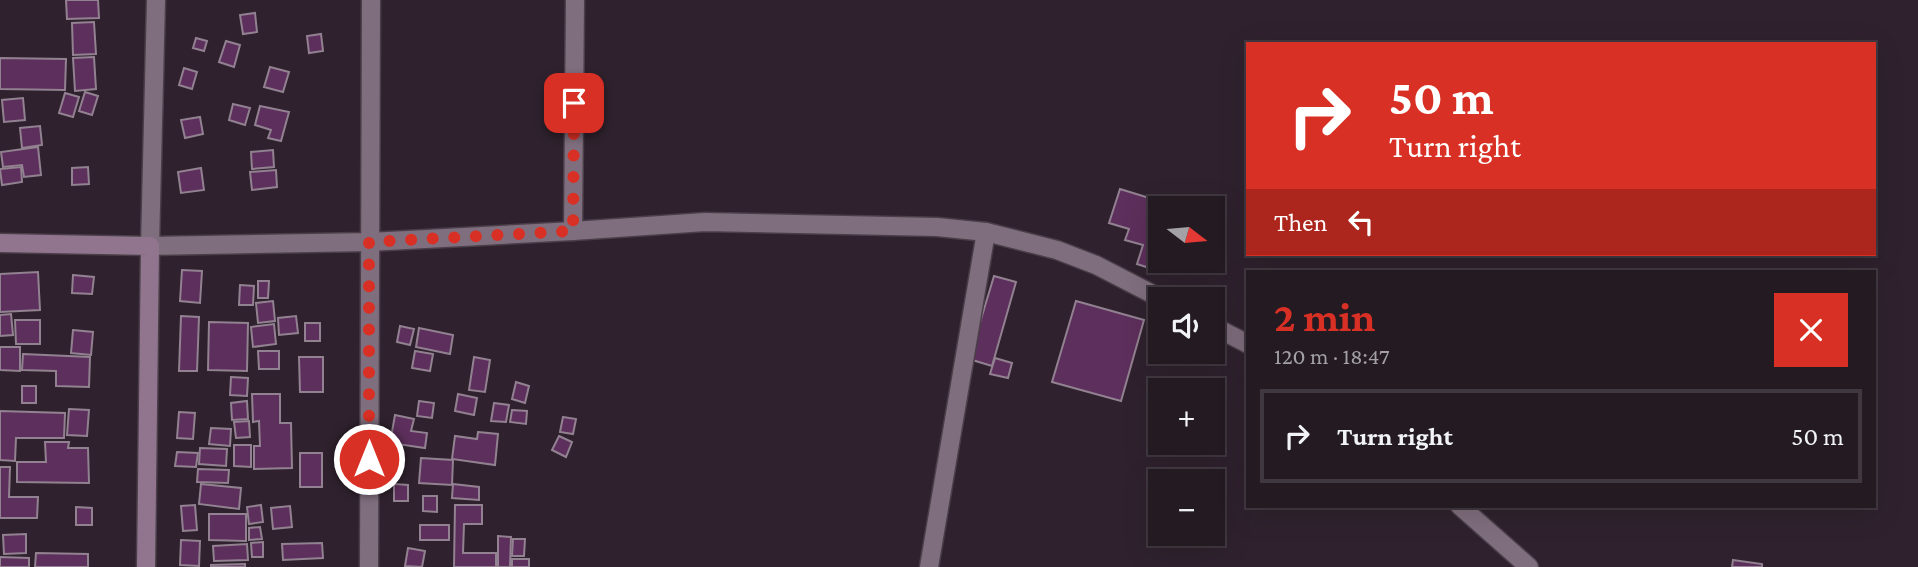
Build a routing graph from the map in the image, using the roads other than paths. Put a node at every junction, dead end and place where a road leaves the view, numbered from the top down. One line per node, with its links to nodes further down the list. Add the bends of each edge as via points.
1 (156, 0): 8 (street)
2 (372, 0): 6 (street)
3 (575, 0): 4 (street)
4 (573, 231): 5 (street, via 705,222 923,226); 6 (street)
5 (986, 232): 9 (street, via 1057,250); 15 (street)
6 (369, 242): 8 (street); 14 (street)
7 (0, 243): 8 (street)
8 (149, 246): 13 (street)
9 (1148, 292)
10 (1225, 332): 11 (street)
11 (1246, 343)
12 (1462, 508): 16 (street)
13 (145, 567)
14 (369, 567)
15 (929, 567)
16 (1529, 567)

